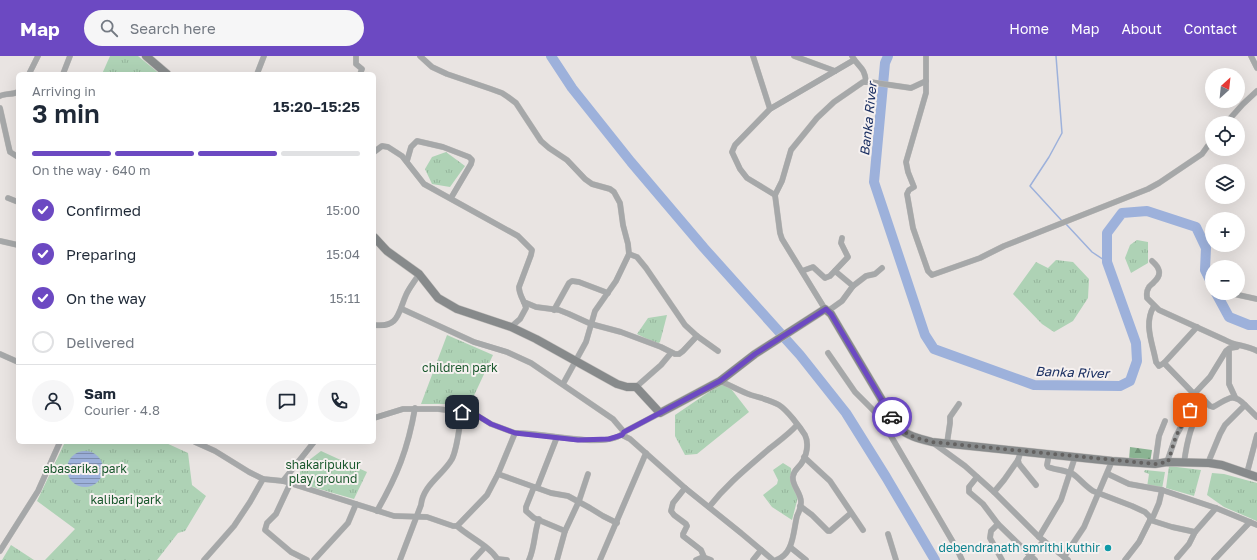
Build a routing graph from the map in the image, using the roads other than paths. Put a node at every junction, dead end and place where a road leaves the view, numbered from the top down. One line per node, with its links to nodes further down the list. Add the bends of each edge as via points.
1 (38, 56): 14 (street)
2 (70, 56): 15 (street)
3 (146, 56): 16 (main road)
4 (264, 56): 17 (street)
5 (356, 56): 18 (street, via 356,64 362,69)
6 (420, 56): 39 (street, via 432,67 446,74 508,97 516,104 541,141 567,160 592,184 614,192 620,203)
7 (753, 56): 25 (street)
8 (794, 56): 13 (street)
9 (926, 56): 20 (street)
10 (1251, 56): 12 (street)
11 (853, 58): 13 (street); 19 (street, via 863,69)
12 (1257, 68)
13 (835, 71): 25 (street)
14 (30, 72)
15 (65, 72)
16 (165, 72)
17 (259, 72)
18 (361, 72)
19 (867, 80): 20 (street, via 902,88 911,88); 31 (street, via 834,102 803,133 791,150)
20 (926, 81): 28 (street, via 924,102 906,162 914,187 907,194 911,219 932,275 1153,187)
21 (1257, 91): 26 (street)
22 (16, 93): 23 (street)
23 (0, 96)
24 (0, 108): 29 (street, via 10,152)
25 (770, 109): 31 (street, via 735,145 732,152 747,178)
26 (1232, 116)
27 (376, 149): 30 (street, via 388,147)
28 (1205, 150)
29 (16, 156)
30 (407, 161): 33 (street, via 424,184); 33 (street, via 411,147 417,141 469,157 472,160 471,164)
31 (775, 195): 43 (street, via 782,239)
32 (8, 198): 34 (street)
33 (451, 198): 49 (street, via 518,236 532,250 519,288)
34 (16, 201)
35 (842, 238): 42 (street, via 841,243 848,257)
36 (376, 239): 44 (main road, via 387,251)
37 (0, 241): 38 (street)
38 (16, 245)
39 (629, 254): 46 (street); 58 (street, via 639,259 681,320)
40 (1152, 261): 50 (street, via 1159,268 1156,281 1149,286 1147,292 1147,298)
41 (882, 268): 45 (street)
42 (835, 271): 43 (street, via 825,278 813,267); 45 (street)
43 (802, 272): 53 (street)
44 (419, 274): 51 (street, via 406,295); 57 (main road, via 438,298 457,309)
45 (853, 286): 53 (street, via 842,301)
46 (608, 293): 52 (street, via 572,281); 54 (street, via 595,311)
47 (1245, 296): 48 (street)
48 (1257, 299)
49 (524, 302): 52 (street); 57 (street, via 525,312)
50 (1154, 306): 56 (street); 68 (street, via 1148,322 1150,334 1157,366)
51 (402, 309): 55 (street, via 390,324 385,327); 70 (street, via 474,342 518,356)
52 (554, 310): 54 (street)
53 (827, 310): 69 (main road, via 755,354); 74 (main road)
54 (591, 324): 63 (street, via 621,332); 67 (street, via 586,342)
55 (376, 325)
56 (1196, 327): 59 (street); 68 (street)
57 (511, 328): 67 (main road, via 536,339)
58 (697, 336): 61 (street); 63 (street, via 679,354)
59 (1238, 345): 60 (street); 62 (street)
60 (1229, 349): 72 (street, via 1210,377); 73 (street, via 1229,384)
61 (718, 351)
62 (1257, 351)
63 (672, 353): 71 (street)
64 (828, 353): 83 (street, via 855,392)
65 (0, 354): 66 (street)
66 (16, 361)
67 (575, 362): 70 (street); 71 (main road, via 617,384)
68 (1164, 363): 72 (street)
69 (720, 381): 80 (main road); 85 (street, via 781,406)
70 (563, 384): 87 (street, via 613,419)
71 (636, 387): 80 (main road)
72 (1194, 394): 75 (street); 102 (street)
73 (1236, 397): 75 (street, via 1213,407); 77 (street)
74 (882, 400): 83 (street, via 879,409); 90 (main road, via 902,431)
75 (1205, 401): 103 (street, via 1198,411 1188,437)
76 (959, 404): 94 (street, via 950,417)
77 (1245, 405): 82 (street); 104 (street, via 1223,429)
78 (415, 408): 79 (street); 81 (street); 127 (street, via 407,446 390,489)
79 (462, 412): 86 (street, via 478,416); 129 (street, via 453,457 425,491)
80 (660, 413): 87 (street)
81 (376, 417)
82 (1257, 417)
83 (881, 419): 167 (street, via 930,500)
84 (1166, 421): 105 (street, via 1159,436)
85 (797, 425): 98 (street, via 807,440 808,446); 125 (street, via 721,491)
86 (515, 433): 89 (street); 108 (street)
87 (623, 434): 89 (street, via 598,440); 96 (street)
88 (1257, 435): 107 (street)
89 (557, 437): 117 (street)
90 (932, 442): 94 (main road); 111 (street)
91 (59, 444): 146 (street, via 38,491)
92 (199, 444): 113 (street)
93 (312, 444): 114 (street)
94 (946, 444): 95 (main road)
95 (1021, 451): 97 (main road); 100 (street)
96 (646, 454): 118 (street); 133 (street)
97 (1048, 454): 99 (main road); 106 (street, via 1048,467)
98 (804, 457): 124 (street, via 793,476 800,495); 128 (street, via 830,481)
99 (1075, 457): 101 (main road); 106 (street)
100 (1018, 460): 116 (street); 120 (street)
101 (1112, 461): 105 (main road); 110 (street)
102 (1168, 462): 103 (main road); 105 (main road)
103 (1184, 462): 104 (main road)
104 (1208, 463): 107 (main road)
105 (1155, 464)
106 (1071, 473): 121 (street); 141 (street, via 1061,500)
107 (1247, 473): 112 (main road)
108 (498, 474): 117 (street); 136 (street, via 488,495)
109 (588, 474): 122 (street)
110 (1108, 474): 119 (street, via 1129,484); 121 (street)
111 (978, 477): 120 (street); 134 (street, via 969,487 969,492 983,504)
112 (1257, 477)
113 (263, 478): 114 (street); 152 (street, via 234,526)
114 (283, 481): 115 (street)
115 (290, 484): 123 (street); 153 (street, via 276,514 265,530 291,552)
116 (1036, 485)
117 (535, 487): 122 (street); 131 (street, via 525,510)
118 (685, 488): 125 (street); 147 (street, via 673,503 671,511 686,524 684,536 701,550)
119 (1162, 490): 126 (street); 130 (street, via 1154,514)
120 (994, 492): 141 (street)
121 (1098, 493): 130 (street, via 1132,506); 148 (street, via 1084,527)
122 (579, 501): 133 (street); 138 (street)
123 (356, 504): 127 (street); 154 (street, via 348,523)
124 (800, 506): 128 (street, via 828,531); 144 (street)
125 (709, 507): 145 (street)
126 (1216, 508): 132 (street); 139 (street)
127 (377, 512): 129 (street)
128 (851, 513): 137 (street)
129 (417, 517): 136 (street, via 427,517); 155 (street)
130 (1150, 518): 139 (street); 169 (street, via 1139,542)
131 (539, 520): 138 (street); 158 (street)
132 (1250, 522): 135 (street); 170 (street)
133 (617, 523): 160 (street)
134 (998, 524): 151 (street); 168 (street, via 990,538)
135 (1257, 525)
136 (457, 526): 143 (street)
137 (863, 530)
138 (565, 531): 159 (street)
139 (1194, 532): 149 (street, via 1189,544)
140 (888, 534): 166 (street)
141 (1039, 537): 142 (street)
142 (1044, 541): 148 (street); 151 (street)
143 (485, 547): 150 (street); 156 (street)
144 (790, 547): 164 (street, via 780,558); 165 (street)
145 (762, 550): 163 (street); 164 (street)
146 (0, 551)
147 (704, 557): 161 (street); 162 (street)
148 (1066, 558)
149 (1177, 558)
150 (498, 559): 157 (street)
151 (1030, 559)
152 (204, 560)
153 (307, 560)
154 (314, 560)
155 (400, 560)
156 (473, 560)
157 (507, 560)
158 (529, 560)
159 (557, 560)
160 (600, 560)
161 (696, 560)
162 (712, 560)
163 (753, 560)
164 (774, 560)
165 (806, 560)
166 (896, 560)
167 (962, 560)
168 (1002, 560)
169 (1125, 560)
170 (1214, 560)

